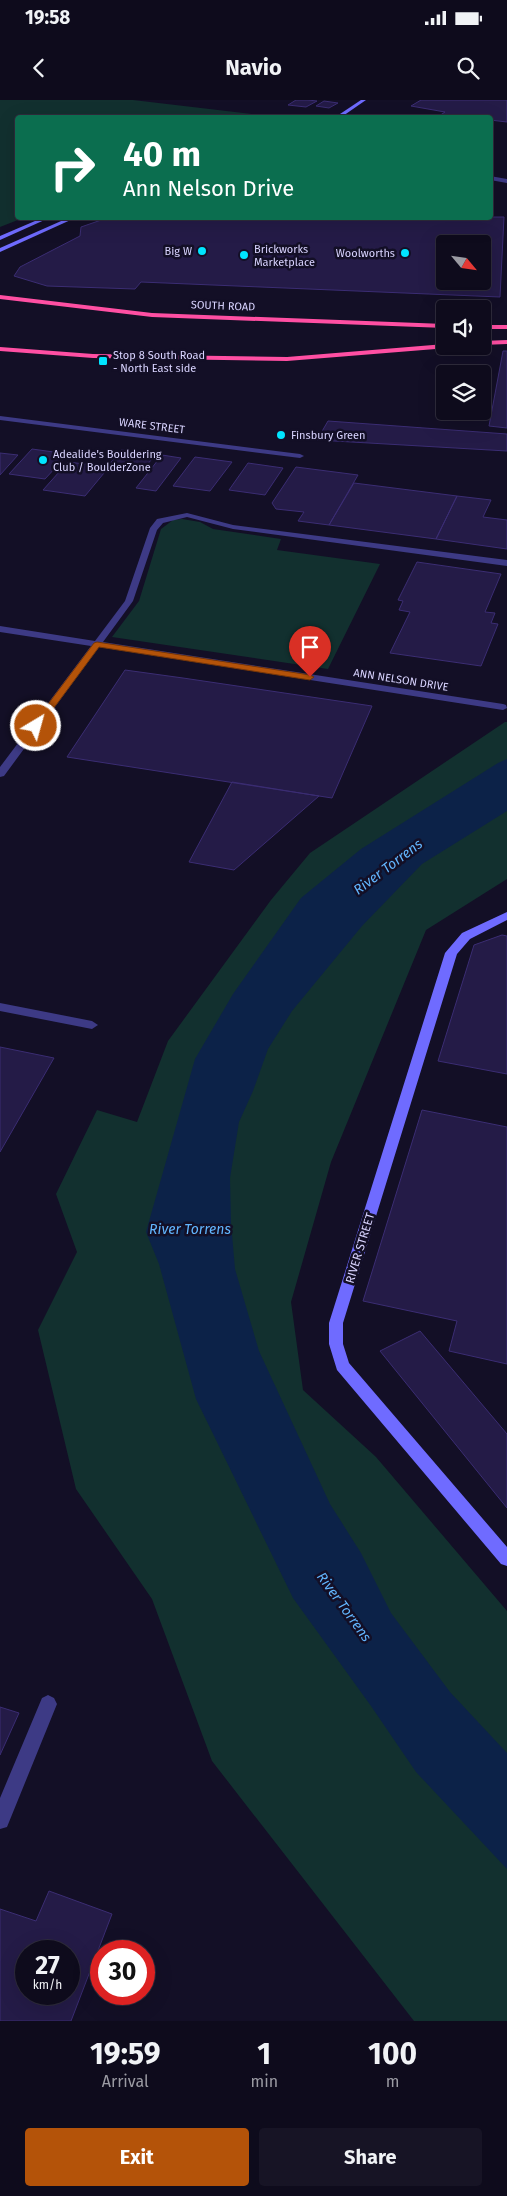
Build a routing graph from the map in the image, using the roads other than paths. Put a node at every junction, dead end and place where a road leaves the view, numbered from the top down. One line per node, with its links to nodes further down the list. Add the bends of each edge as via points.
1 (364, 100): 2 (street)
2 (341, 115)
3 (493, 179): 4 (street)
4 (507, 181)
5 (41, 220): 7 (street)
6 (68, 220): 8 (street)
7 (0, 238)
8 (0, 250)
9 (0, 297): 10 (highway, SOUTH ROAD, via 152,315)
10 (436, 326)
11 (491, 327): 12 (highway)
12 (507, 327)
13 (507, 342): 14 (highway)
14 (491, 343)
15 (436, 347): 16 (highway, via 287,359 93,356)
16 (0, 349)
17 (0, 418): 18 (street, WARE STREET)
18 (300, 456)
19 (507, 563): 21 (street, via 233,527 194,516 172,516 153,530 128,600)
20 (0, 629): 21 (street, ANN NELSON DRIVE)
21 (97, 644): 22 (street, ANN NELSON DRIVE); 23 (street)
22 (503, 707)
23 (0, 774)
24 (507, 916): 27 (street, RIVER STREET, via 466,936 451,953 336,1323 336,1344 342,1366)
25 (0, 1007): 26 (street)
26 (92, 1025)
27 (507, 1559)
28 (48, 1704): 29 (street)
29 (0, 1820)

